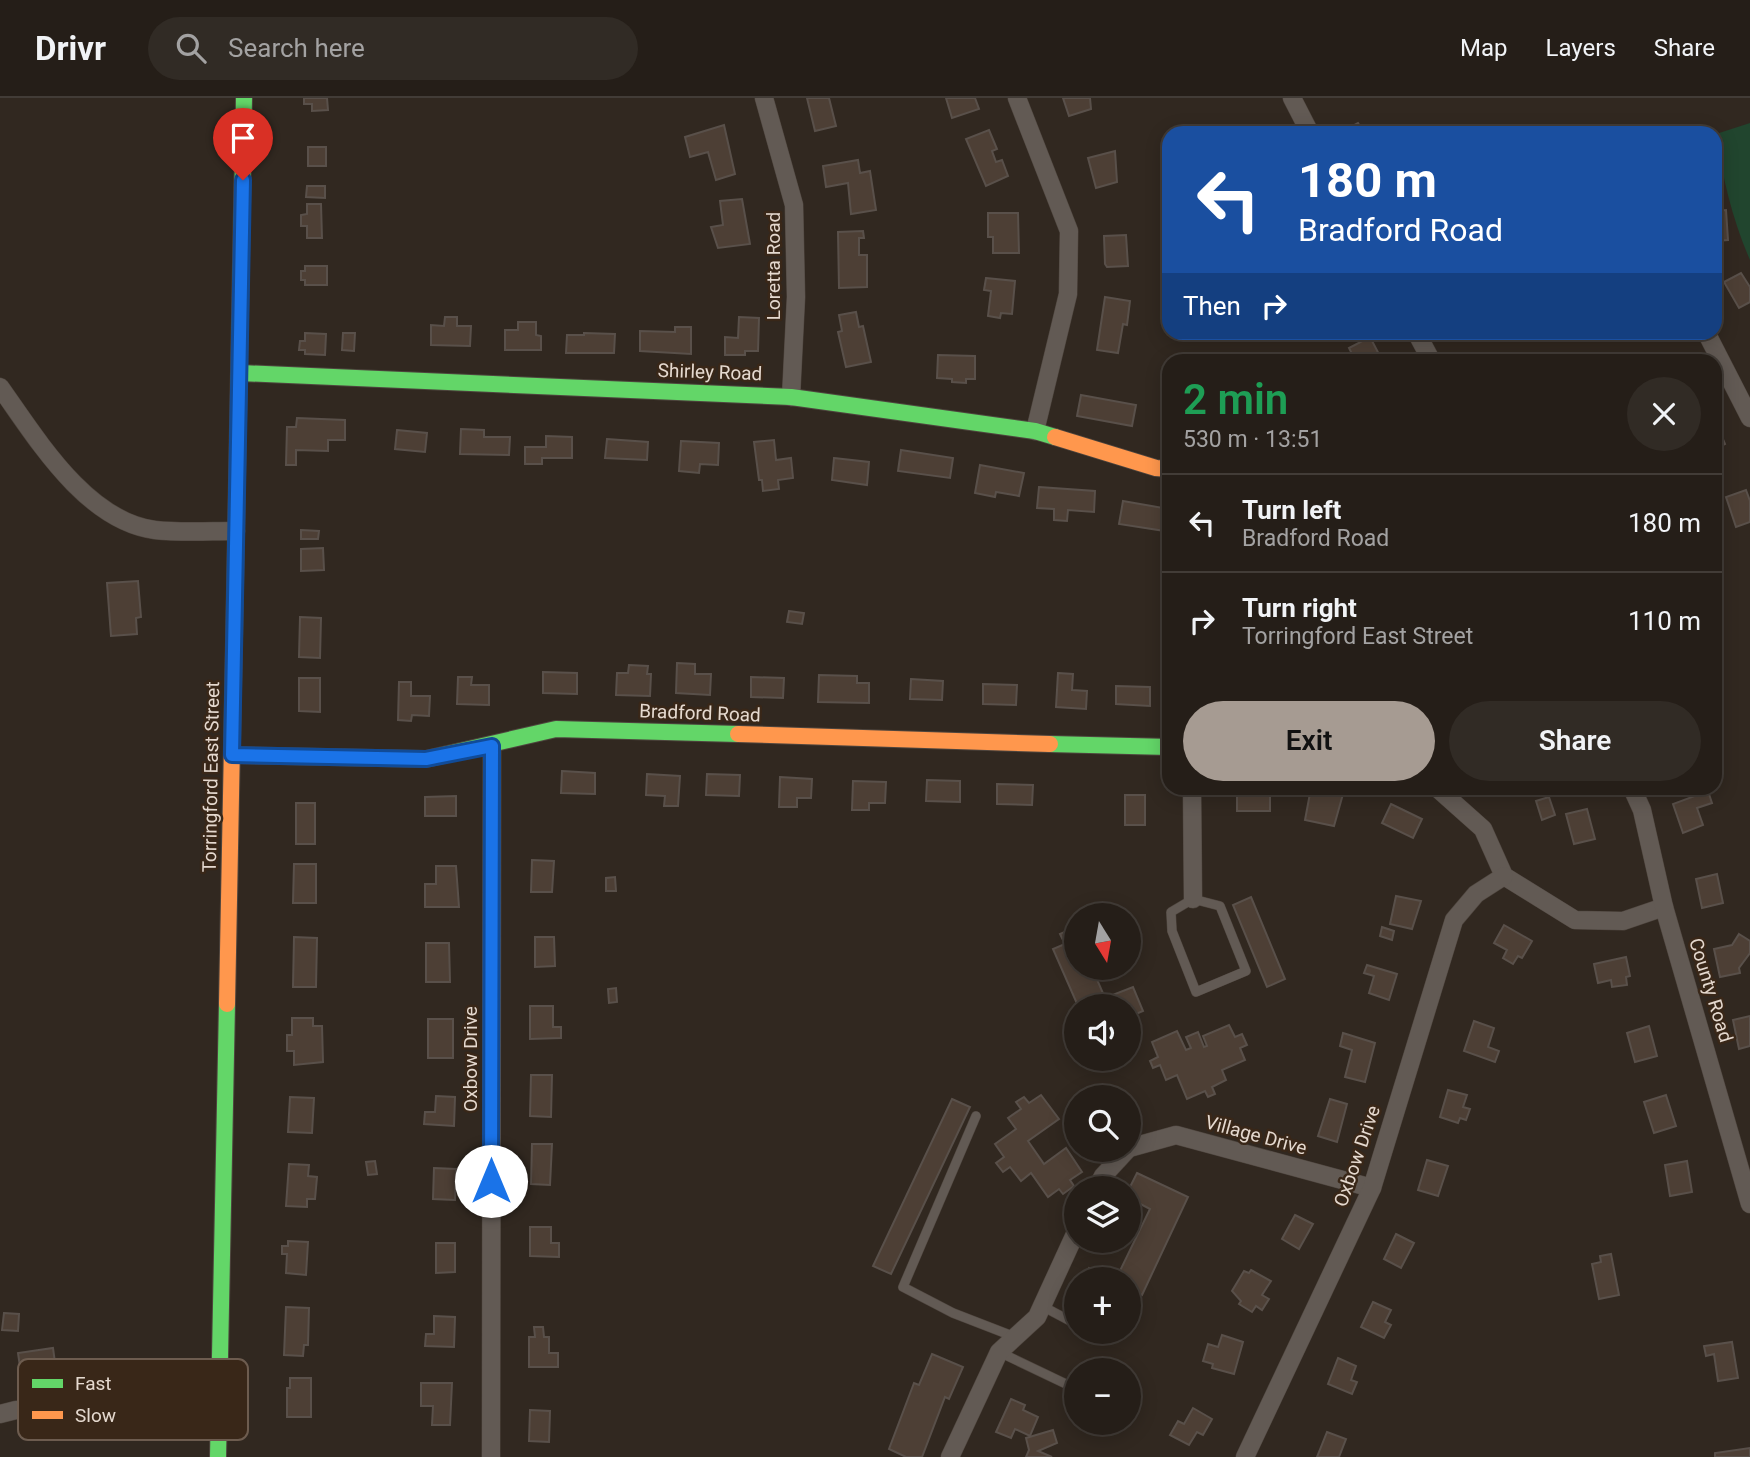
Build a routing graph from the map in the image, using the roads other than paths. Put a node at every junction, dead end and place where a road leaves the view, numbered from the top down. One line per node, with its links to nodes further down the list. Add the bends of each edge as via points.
1 (244, 98): 7 (street, Torringford East Street)
2 (764, 98): 9 (street, Loretta Road, via 794,205)
3 (1017, 98): 11 (street, via 1069,231 1068,294)
4 (1292, 98): 5 (street)
5 (1306, 126)
6 (1722, 363): 10 (street)
7 (241, 373): 9 (street, Shirley Road); 13 (street, Torringford East Street)
8 (0, 387): 13 (street, via 84,496 121,519 153,530)
9 (791, 397): 11 (street, Shirley Road)
10 (1750, 418)
11 (1034, 431): 12 (street, Shirley Road)
12 (1162, 468)
13 (236, 531): 16 (street, Torringford East Street)
14 (492, 746): 15 (street, Bradford Road, via 556,729); 16 (street, Bradford Road, via 426,759); 38 (street, Oxbow Drive)
15 (1162, 747)
16 (232, 755): 34 (street, Torringford East Street)
17 (1192, 795): 21 (street)
18 (1445, 795): 20 (street, via 1483,829)
19 (1635, 795): 22 (street, County Road)
20 (1504, 876): 22 (street, via 1575,920 1623,921); 27 (street, Oxbow Drive, via 1476,894 1454,920)
21 (1193, 899): 21 (lane, via 1171,912 1172,931 1196,992 1246,971 1220,906)
22 (1664, 907): 28 (street, County Road)
23 (976, 1116): 32 (lane, via 903,1287)
24 (1141, 1145): 27 (street, Village Drive, via 1176,1135)
25 (1116, 1162): 26 (street, Village Drive)
26 (1103, 1176)
27 (1372, 1188): 40 (street, Oxbow Drive)
28 (1750, 1204)
29 (1067, 1253): 30 (street)
30 (1042, 1306): 31 (lane); 32 (street)
31 (1064, 1318)
32 (1015, 1337): 33 (street)
33 (999, 1352): 35 (lane); 39 (street)
34 (221, 1359)
35 (1064, 1383)
36 (18, 1410): 37 (street)
37 (0, 1414)
38 (491, 1457)
39 (950, 1457)
40 (1245, 1457)

